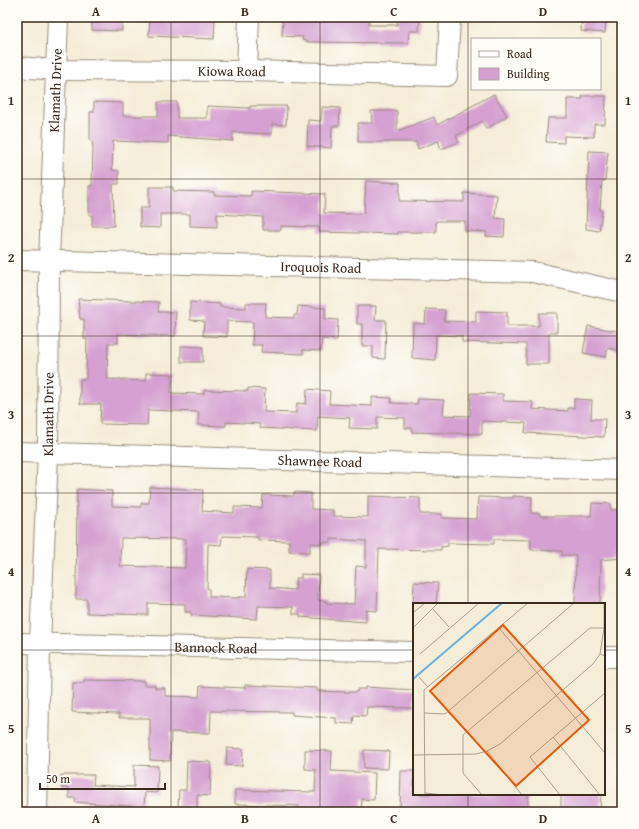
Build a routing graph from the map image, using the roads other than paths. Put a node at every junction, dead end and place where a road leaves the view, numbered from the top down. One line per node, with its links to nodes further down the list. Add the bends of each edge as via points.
1 (58, 17): 5 (street, Klamath Drive)
2 (249, 17): 6 (street)
3 (450, 17): 6 (street, Kiowa Road, via 447,76)
4 (17, 67): 5 (street, Kiowa Road)
5 (57, 70): 6 (street, Kiowa Road); 8 (street, Klamath Drive)
6 (247, 71)
7 (17, 260): 8 (street, Iroquois Road)
8 (49, 262): 9 (street, Iroquois Road, via 533,272); 11 (street, Klamath Drive)
9 (622, 292)
10 (17, 452): 11 (street, Shawnee Road)
11 (48, 453): 12 (street, Shawnee Road); 14 (street, Klamath Drive)
12 (622, 470)
13 (17, 643): 14 (street, Bannock Road)
14 (40, 644): 15 (street, Bannock Road); 18 (street, Klamath Drive)
15 (413, 652)
16 (605, 657): 17 (street)
17 (622, 657)
18 (37, 812)

